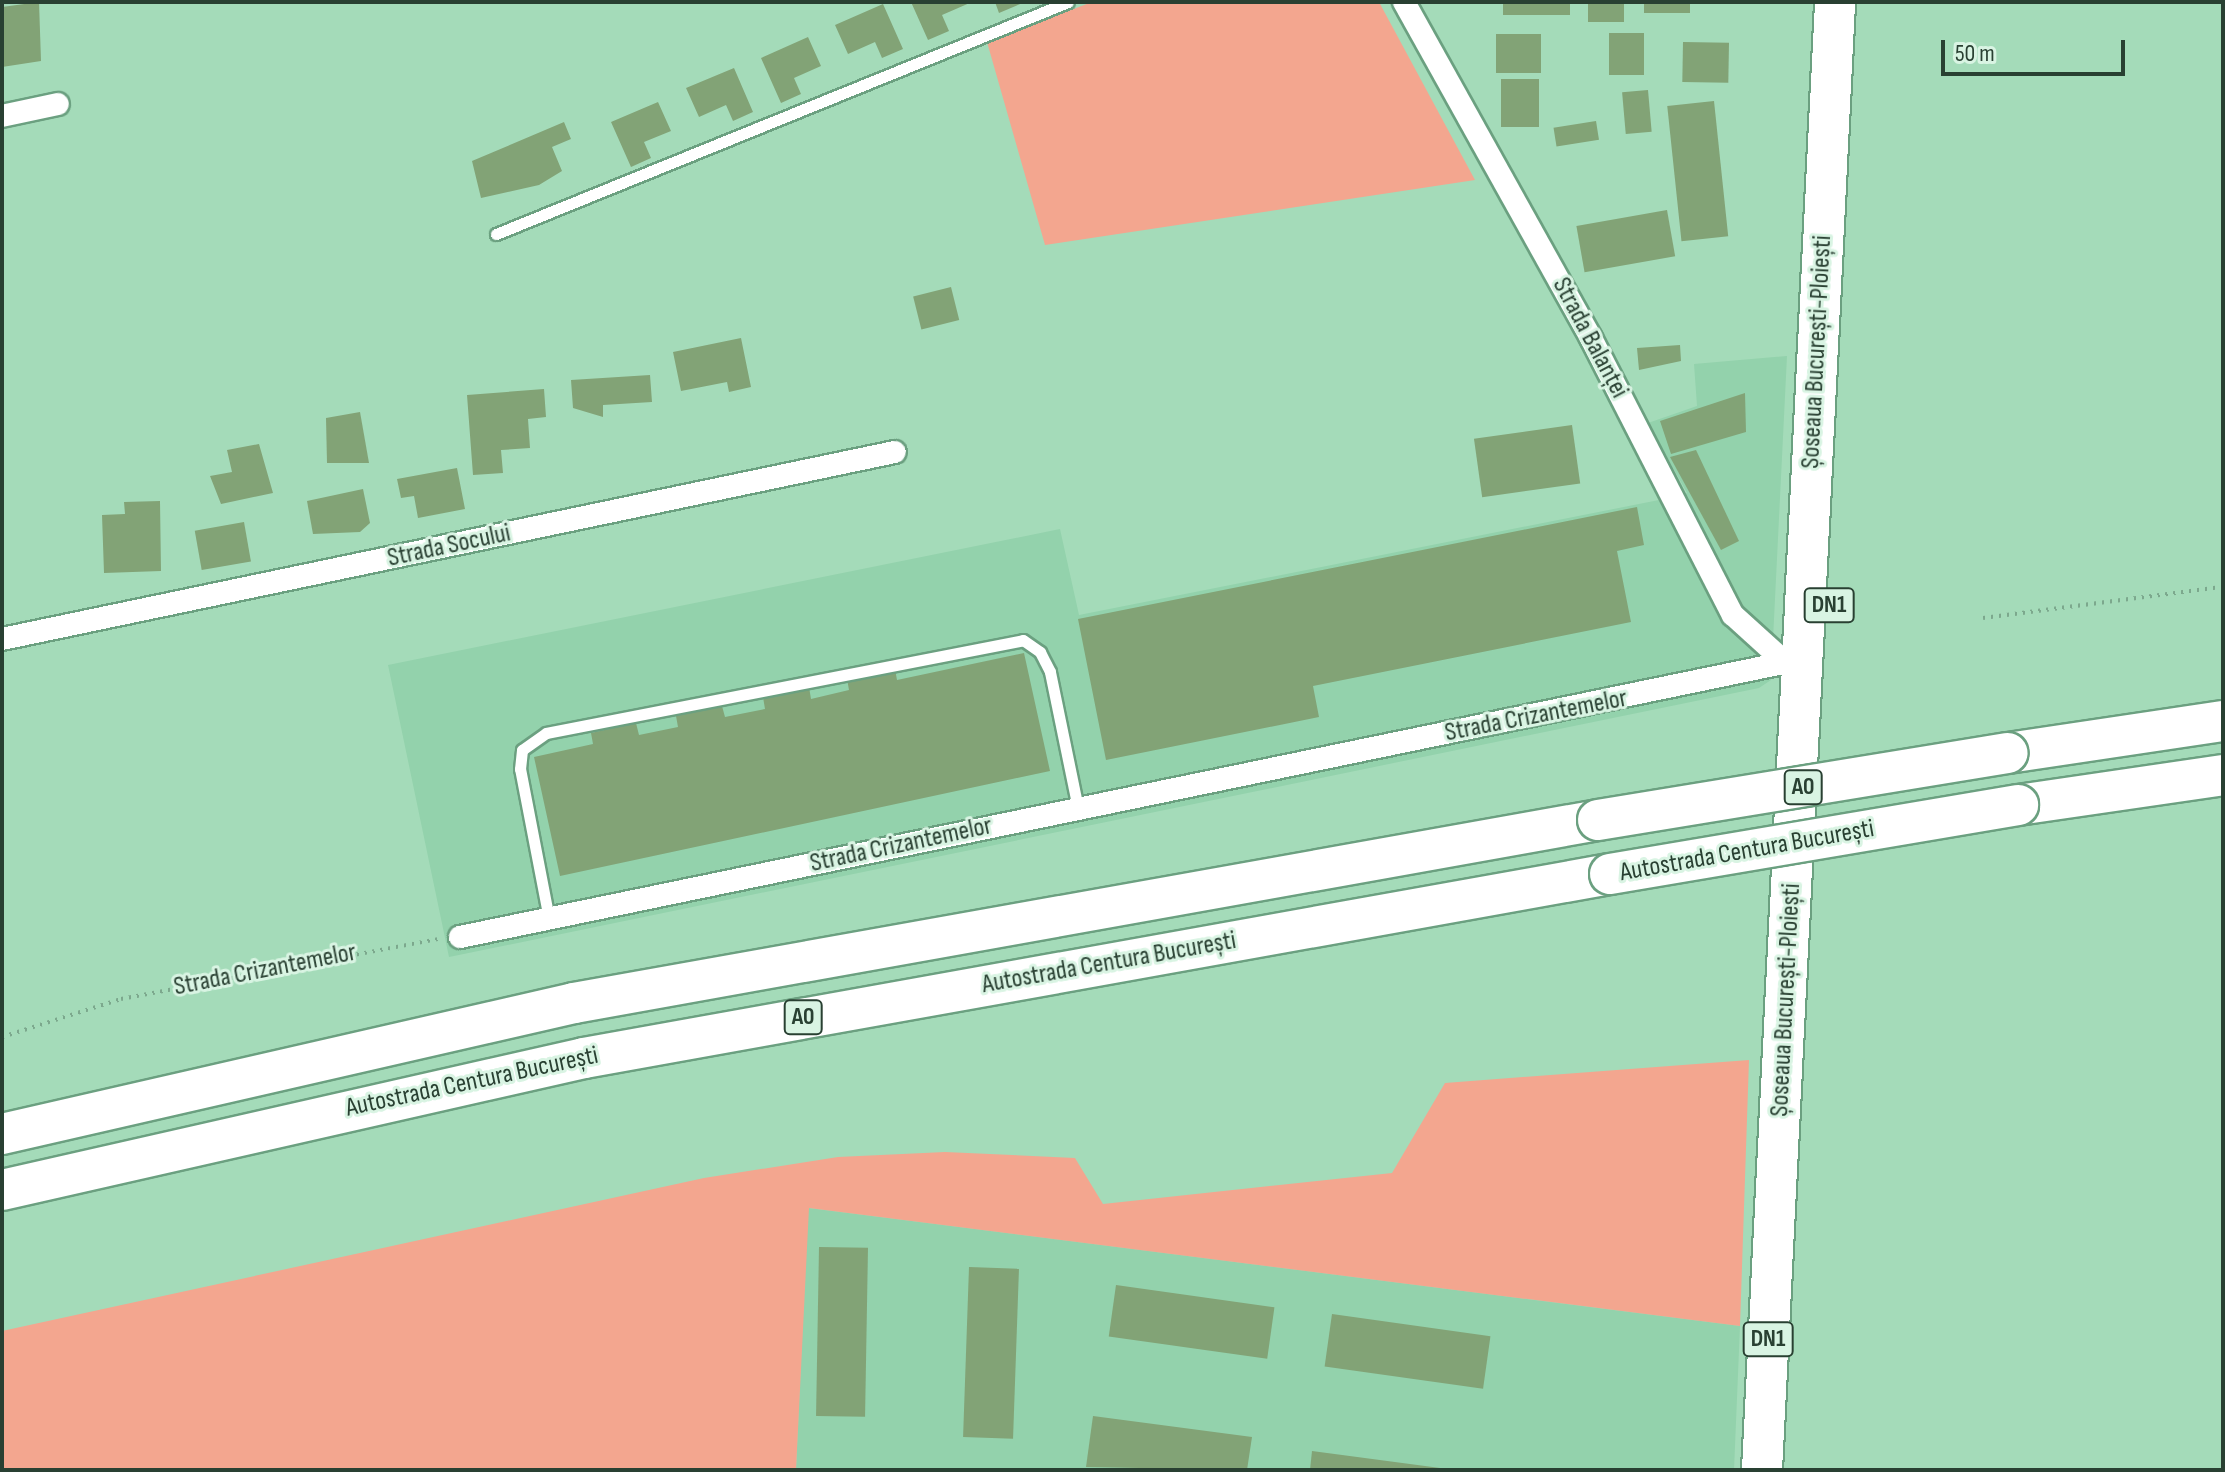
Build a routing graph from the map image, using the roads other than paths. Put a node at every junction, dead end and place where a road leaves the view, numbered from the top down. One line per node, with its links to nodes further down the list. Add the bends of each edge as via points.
1 (1068, 2): 7 (lane)
2 (1404, 2): 10 (street, Strada Balanței, via 1591,338 1733,615)
3 (1835, 2): 10 (highway, Șoseaua București-Ploiești / DN1)
4 (1858, 2): 21 (highway, Șoseaua București-Ploiești / DN1)
5 (58, 104): 6 (street)
6 (2, 116)
7 (496, 234)
8 (895, 452): 9 (street, Strada Socului)
9 (2, 639)
10 (1794, 661): 15 (street, Strada Crizantemelor); 20 (highway, Șoseaua București-Ploiești / DN1)
11 (2223, 721): 18 (highway, Autostrada Centura București / A0, bridge, via 1598,820 574,1003)
12 (2223, 775): 13 (highway, Autostrada Centura București / A0)
13 (2087, 794): 14 (highway); 19 (highway, Autostrada Centura București / A0, bridge, via 584,1058)
14 (2223, 798)
15 (1078, 808): 16 (street, Strada Crizantemelor); 16 (lane, via 1050,672 1040,652 1023,640 546,733 522,750 520,769)
16 (549, 919): 17 (street, Strada Crizantemelor)
17 (460, 937)
18 (2, 1134)
19 (2, 1190)
20 (1762, 1470)
21 (1786, 1470)

